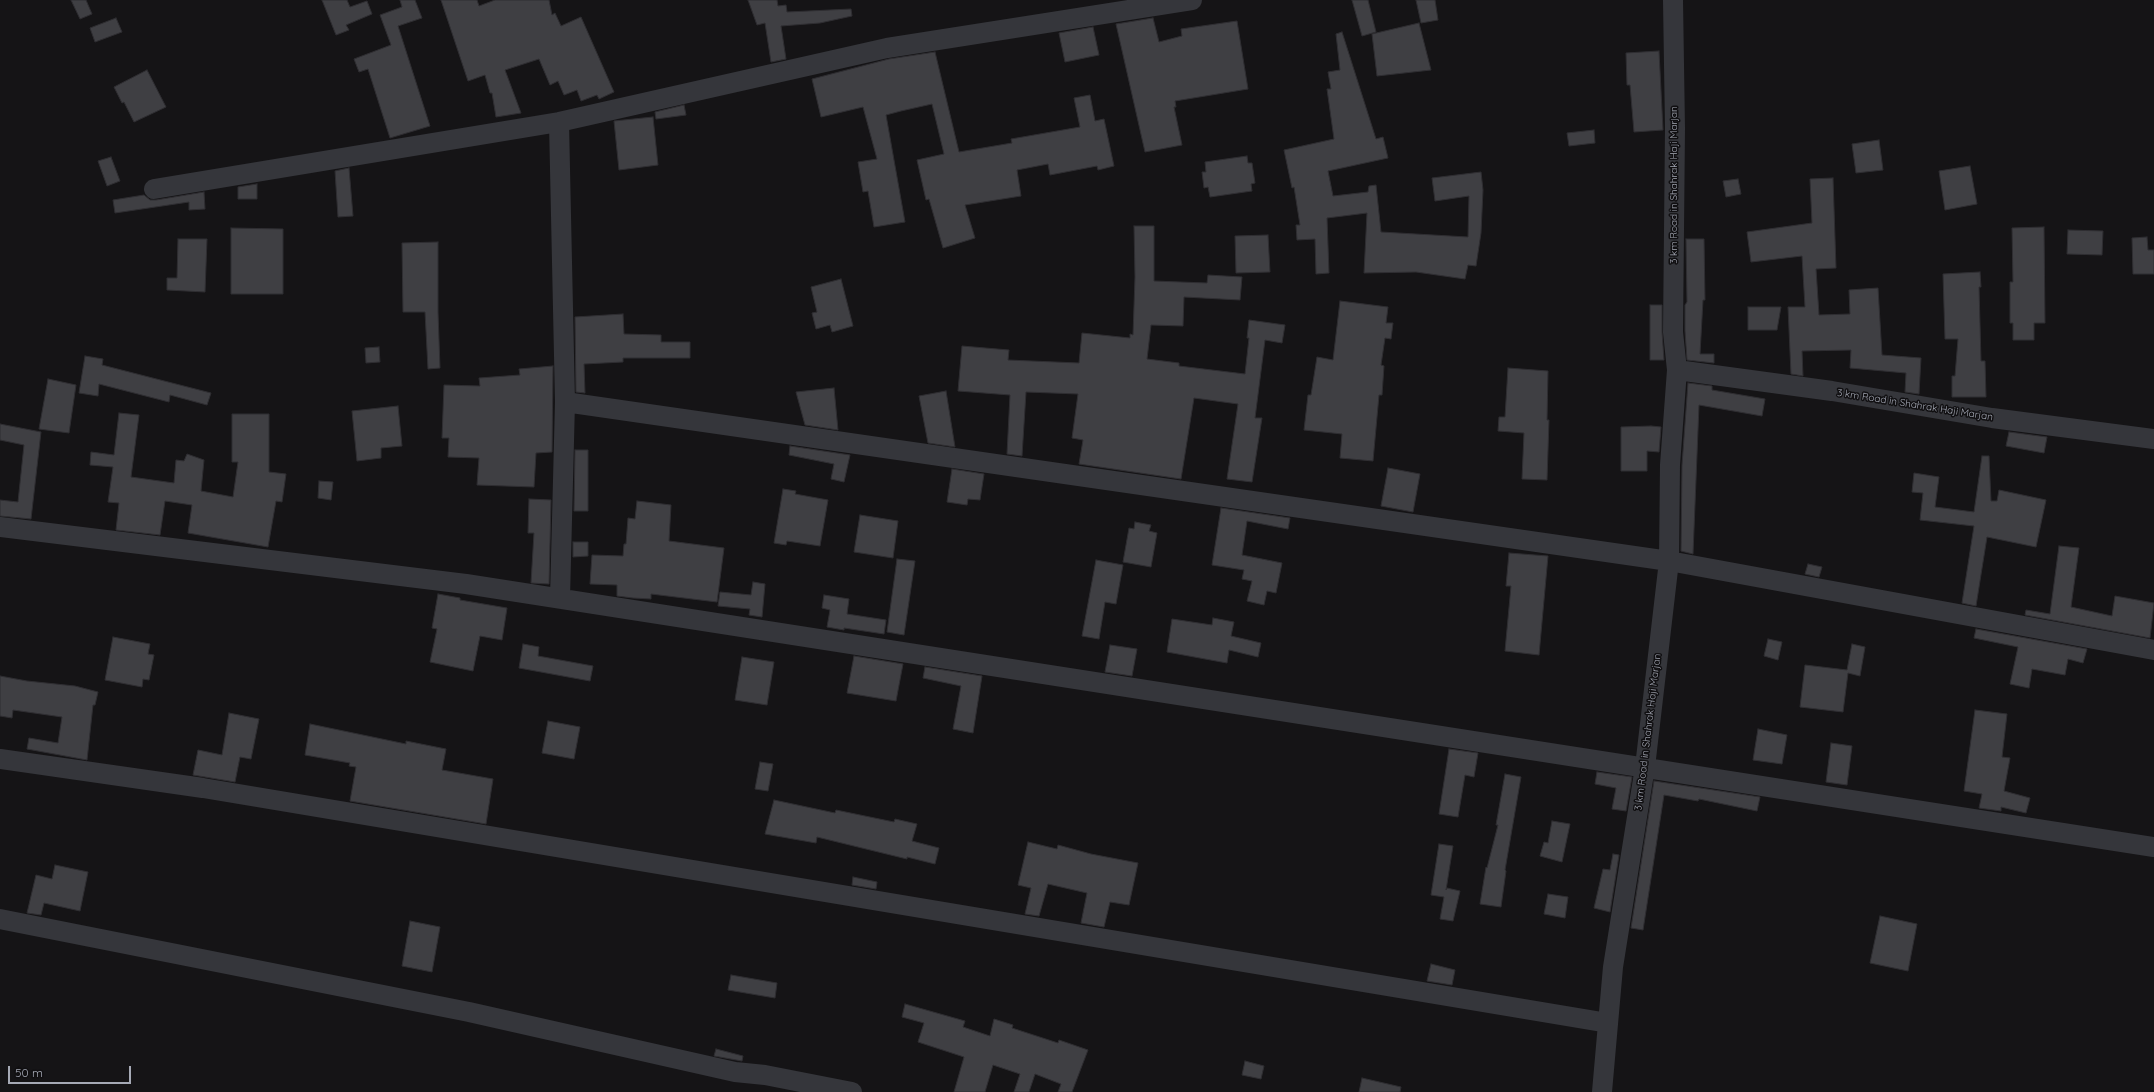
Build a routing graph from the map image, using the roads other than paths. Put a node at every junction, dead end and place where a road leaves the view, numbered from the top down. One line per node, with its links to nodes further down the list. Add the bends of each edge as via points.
1 (1192, 0): 3 (street, via 887,48)
2 (1673, 0): 5 (street, 3 km Road in Shahrak Haji Marjan, via 1673,332)
3 (559, 122): 4 (street); 6 (street)
4 (154, 189)
5 (1677, 370): 7 (street, 3 km Road in Shahrak Haji Marjan, via 1832,391 1992,418); 9 (street, 3 km Road in Shahrak Haji Marjan, via 1670,465)
6 (565, 402): 9 (street); 10 (street)
7 (2154, 439)
8 (0, 527): 10 (street, via 466,584)
9 (1669, 561): 11 (street); 13 (street, 3 km Road in Shahrak Haji Marjan)
10 (560, 598): 13 (street)
11 (2154, 650)
12 (0, 759): 16 (street, via 203,788)
13 (1645, 768): 14 (street); 16 (street, 3 km Road in Shahrak Haji Marjan, via 1614,959)
14 (2154, 847)
15 (0, 919): 17 (street, via 469,1012 735,1072 765,1075)
16 (1608, 1023): 18 (street, 3 km Road in Shahrak Haji Marjan)
17 (852, 1092)
18 (1602, 1092)

